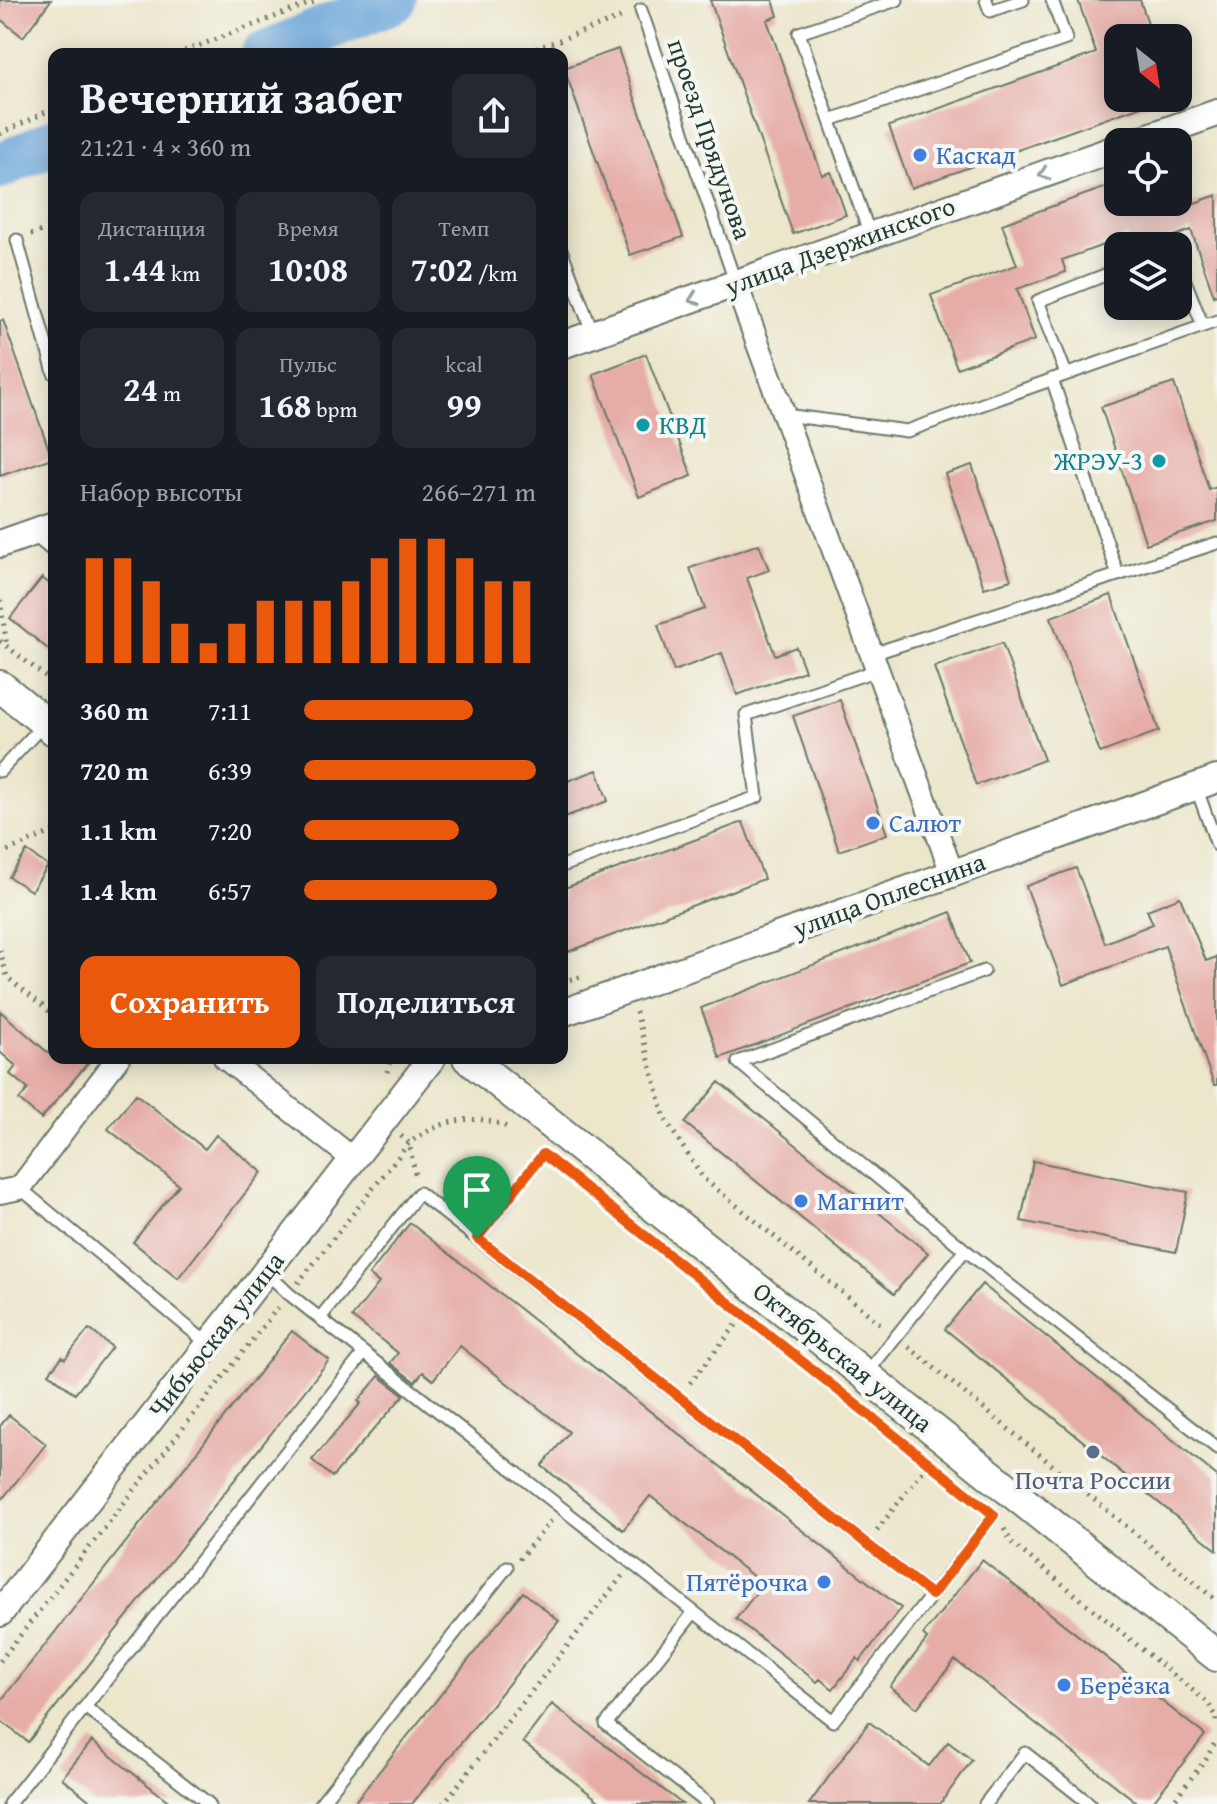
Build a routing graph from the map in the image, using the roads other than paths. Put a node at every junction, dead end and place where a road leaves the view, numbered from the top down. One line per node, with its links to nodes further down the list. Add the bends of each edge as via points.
1 (897, 0): 5 (lane)
2 (986, 0): 3 (lane, via 990,11)
3 (1023, 0)
4 (1052, 0): 8 (lane, via 1066,39)
5 (874, 4): 8 (lane, via 799,33)
6 (641, 10): 15 (lane, проезд Прядунова)
7 (1217, 113): 9 (street)
8 (830, 120): 11 (lane)
9 (1174, 128)
10 (1104, 153): 11 (street, улица Дзержинского, one-way to 11)
11 (870, 235): 15 (street, улица Дзержинского)
12 (17, 240): 21 (lane)
13 (568, 268): 19 (lane)
14 (1104, 275): 22 (lane, via 1038,301)
15 (736, 284): 19 (street, улица Дзержинского, one-way to 19); 24 (street)
16 (1192, 298): 18 (lane)
17 (1217, 321): 18 (lane)
18 (1203, 326): 22 (lane)
19 (593, 334): 20 (street, улица Дзержинского)
20 (568, 343)
21 (48, 351)
22 (1066, 374): 23 (lane)
23 (1052, 379): 24 (lane, via 907,431); 28 (lane)
24 (784, 415): 29 (street)
25 (42, 529): 27 (street)
26 (1217, 543): 28 (lane)
27 (0, 544)
28 (1118, 575): 29 (lane)
29 (874, 662): 36 (lane, via 746,715 757,797); 37 (street)
30 (0, 686): 31 (main road)
31 (48, 725)
32 (48, 727): 33 (lane)
33 (0, 771)
34 (1206, 783): 35 (lane); 37 (street, улица Оплеснина)
35 (1217, 845)
36 (568, 864)
37 (952, 873): 39 (street, улица Оплеснина)
38 (984, 971): 46 (lane, via 738,1062)
39 (568, 1011)
40 (113, 1064): 45 (street)
41 (233, 1064): 44 (street)
42 (427, 1064): 44 (street, Чибьюская улица)
43 (476, 1064): 51 (main road, Октябрьская улица)
44 (353, 1159): 47 (street, Чибьюская улица)
45 (10, 1190): 49 (lane)
46 (965, 1250): 51 (lane); 52 (lane)
47 (265, 1272): 48 (lane); 49 (street, Чибьюская улица)
48 (320, 1318): 50 (lane); 55 (lane, via 419,1193)
49 (209, 1345): 57 (street, Чибьюская улица)
50 (364, 1353): 56 (lane); 59 (lane)
51 (865, 1375): 58 (main road, Октябрьская улица)
52 (1217, 1448)
53 (994, 1515): 55 (lane)
54 (507, 1567): 62 (lane)
55 (932, 1595): 56 (lane, via 833,1721)
56 (694, 1612): 63 (lane, via 606,1724)
57 (0, 1613)
58 (1217, 1656)
59 (85, 1707): 60 (lane); 61 (lane)
60 (9, 1804)
61 (209, 1804)
62 (320, 1804)
63 (708, 1804)
64 (985, 1804): 65 (lane, via 1025,1753)
65 (1090, 1804)

